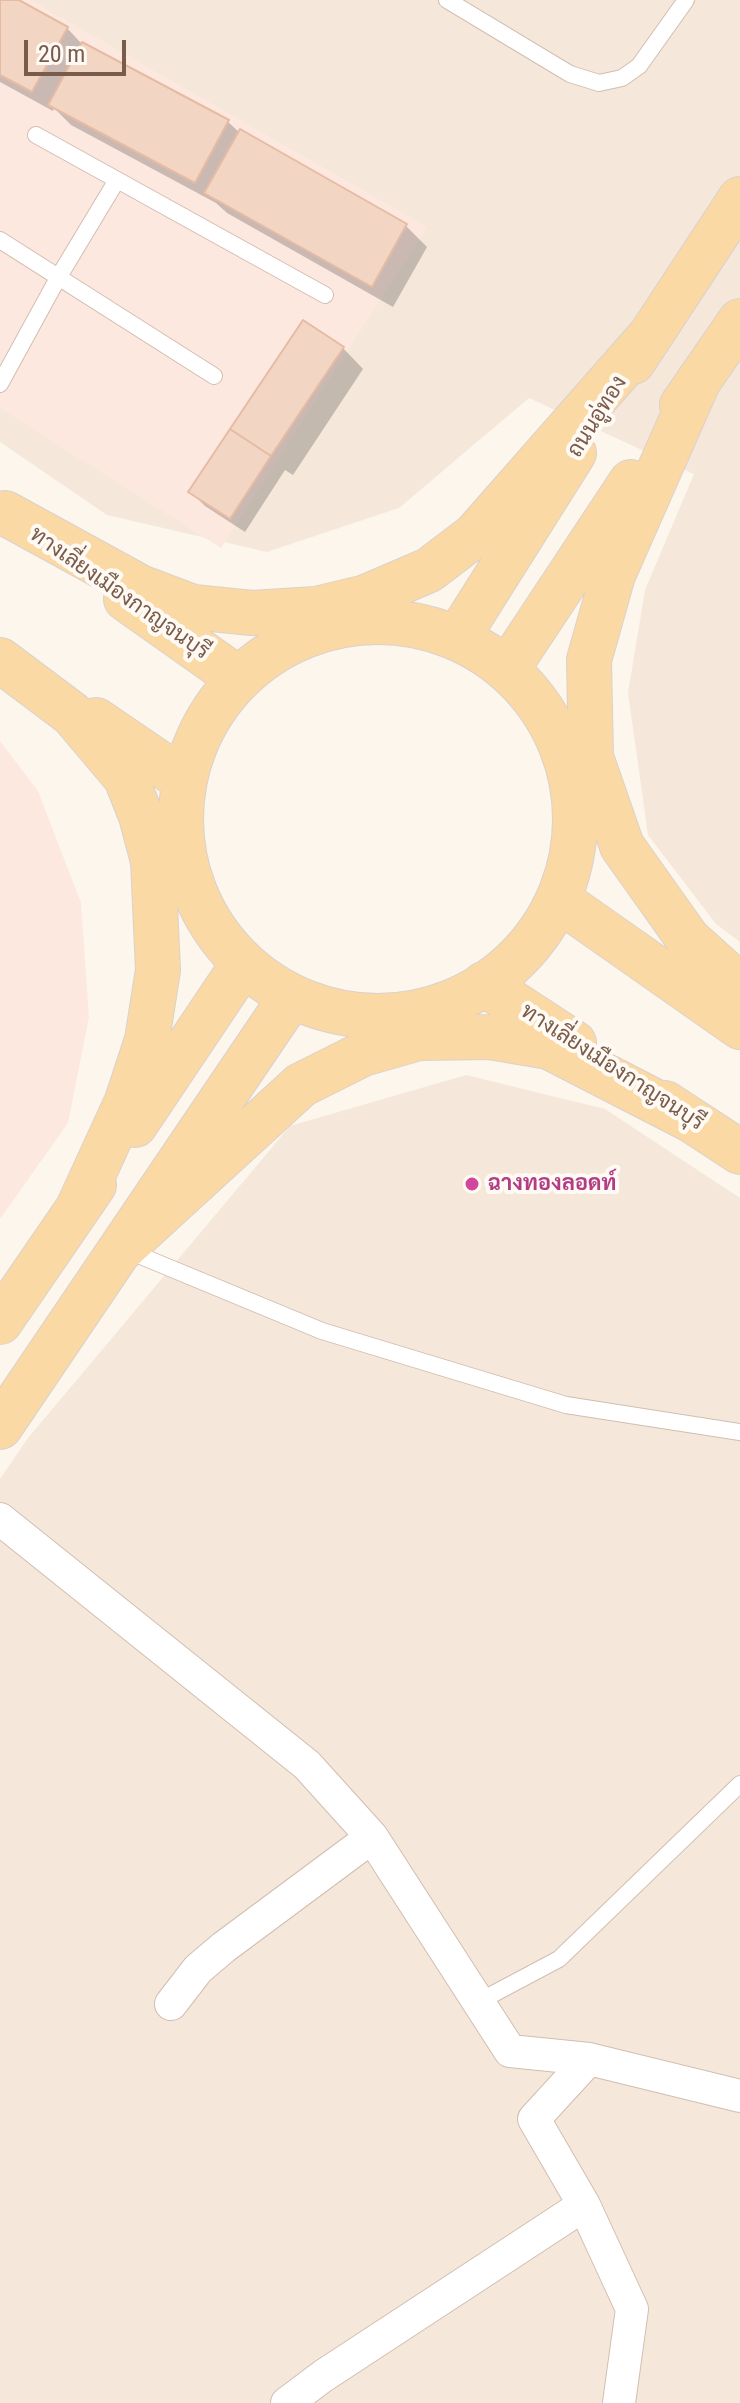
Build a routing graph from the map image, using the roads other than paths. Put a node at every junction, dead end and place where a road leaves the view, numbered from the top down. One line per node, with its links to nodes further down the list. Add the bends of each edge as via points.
1 (447, 0): 3 (lane)
2 (686, 0): 3 (lane, via 639,66 622,78 599,83 570,74)
3 (474, 7)
4 (36, 135): 5 (lane)
5 (117, 180): 8 (lane); 9 (lane)
6 (740, 199): 10 (main road, ถนนอู่ทอง)
7 (0, 240): 8 (lane)
8 (58, 278): 12 (lane); 13 (lane)
9 (325, 295)
10 (649, 337): 14 (main road, via 475,535 429,570 366,597 316,609 252,613 193,607 140,587); 15 (main road, ถนนอู่ทอง)
11 (725, 352): 17 (main road); 23 (main road, via 613,575 589,660 591,757 622,846 688,939)
12 (214, 376)
13 (0, 384)
14 (3, 511): 18 (main road, ทางเลี่ยงเมืองกาญจนบุรี)
15 (458, 637): 17 (main road); 18 (main road, via 412,624 365,621 319,630 290,643)
16 (0, 658): 19 (main road); 28 (main road, via 72,714 126,778 153,861 158,970 147,1040 127,1101)
17 (508, 668): 20 (main road, via 549,717 572,776 575,838)
18 (239, 679): 19 (main road, via 204,725)
19 (184, 780): 21 (main road, via 185,860 202,911)
20 (559, 900): 22 (main road, via 535,939); 25 (main road)
21 (243, 964): 24 (main road); 28 (main road)
22 (484, 984): 24 (main road, via 423,1012 378,1017 334,1012); 26 (main road, ทางเลี่ยงเมืองกาญจนบุรี)
23 (740, 986)
24 (291, 997): 29 (main road)
25 (740, 1027)
26 (691, 1120): 27 (main road, ทางเลี่ยงเมืองกาญจนบุรี); 29 (main road, via 549,1047 490,1037 419,1038 363,1054 301,1085)
27 (740, 1152)
28 (77, 1210): 30 (main road)
29 (123, 1248): 31 (main road); 32 (lane, via 322,1331 566,1405)
30 (0, 1322)
31 (0, 1427)
32 (740, 1432)
33 (0, 1519): 35 (street, via 307,1765)
34 (740, 1784): 36 (lane, via 559,1959)
35 (372, 1837): 36 (street); 37 (street, via 224,1947 198,1969)
36 (478, 2002): 38 (street, via 510,2051)
37 (171, 2004)
38 (589, 2059): 39 (street); 40 (street, via 534,2119)
39 (740, 2096)
40 (584, 2205): 41 (street); 42 (street, via 632,2309)
41 (287, 2403)
42 (619, 2403)

